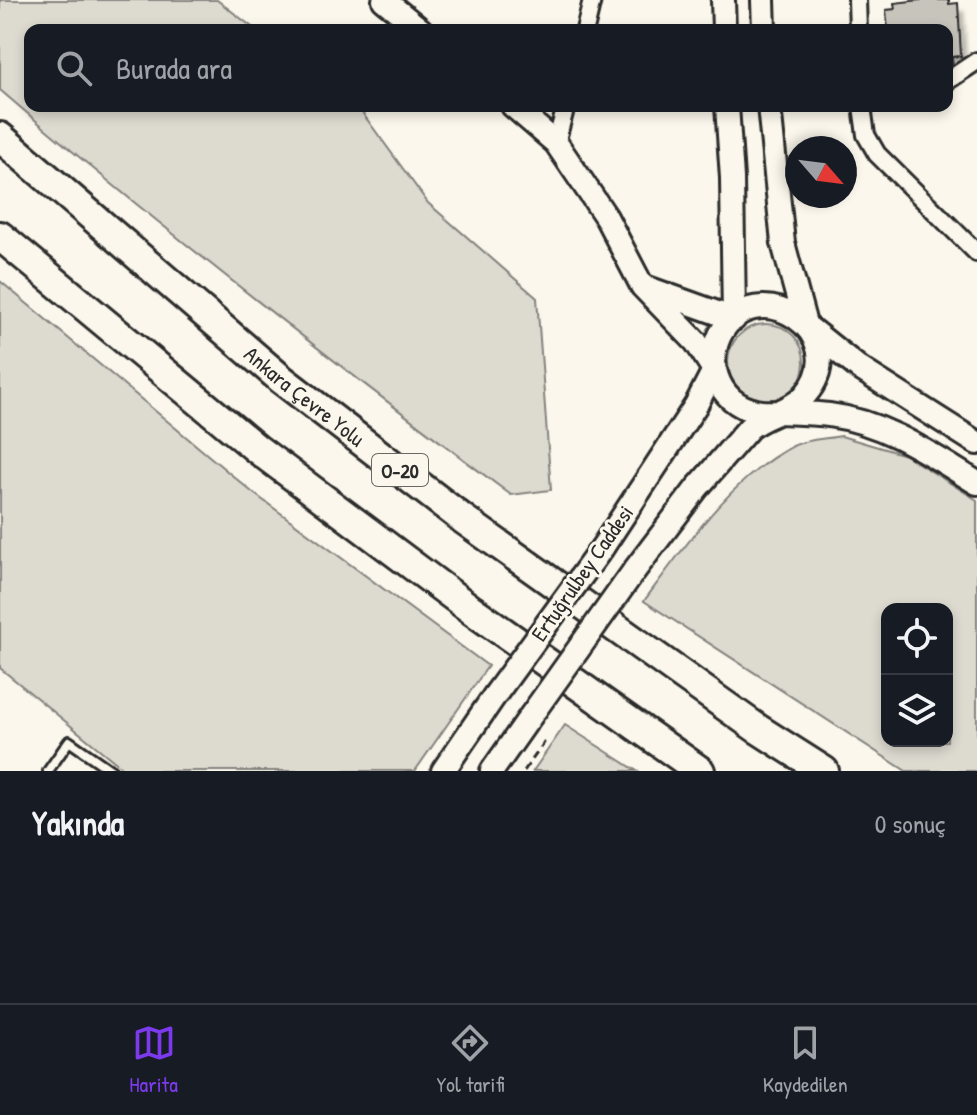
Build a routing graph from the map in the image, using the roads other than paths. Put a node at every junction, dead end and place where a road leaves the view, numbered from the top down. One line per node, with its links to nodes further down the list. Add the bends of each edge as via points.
1 (384, 0): 6 (main road)
2 (592, 0): 7 (street)
3 (723, 0): 8 (main road)
4 (763, 0): 9 (main road)
5 (857, 0): 10 (street)
6 (414, 24)
7 (586, 24)
8 (724, 24)
9 (764, 24)
10 (858, 24)
11 (977, 61): 12 (street)
12 (953, 77)
13 (520, 112): 19 (main road)
14 (564, 112): 19 (street)
15 (727, 112): 23 (main road)
16 (770, 112): 24 (main road, Ertuğrulbey Caddesi, via 783,243)
17 (863, 112): 21 (street, via 866,135 877,154)
18 (0, 137): 34 (highway, Ankara Çevre Yolu / O-20, via 281,379 378,454 758,729)
19 (556, 143): 22 (main road, via 606,217)
20 (0, 236): 33 (highway, via 257,449)
21 (977, 253)
22 (642, 286): 23 (main road); 25 (main road, via 696,342)
23 (734, 319): 24 (main road, via 763,307 778,308); 25 (main road, Ertuğrulbey Caddesi, via 717,342)
24 (805, 324): 26 (main road, Ertuğrulbey Caddesi, via 819,353 813,384 791,407); 27 (main road, via 859,368)
25 (714, 370): 26 (main road, via 720,385 743,408); 31 (main road, Ertuğrulbey Caddesi, bridge, via 602,548)
26 (775, 412): 28 (main road, via 828,415 885,430); 32 (main road, Ertuğrulbey Caddesi, bridge, via 749,428 676,515 534,726)
27 (977, 443)
28 (977, 483)
29 (48, 771): 30 (lane, via 69,741)
30 (112, 771)
31 (443, 771)
32 (492, 771)
33 (700, 771)
34 (824, 771)

